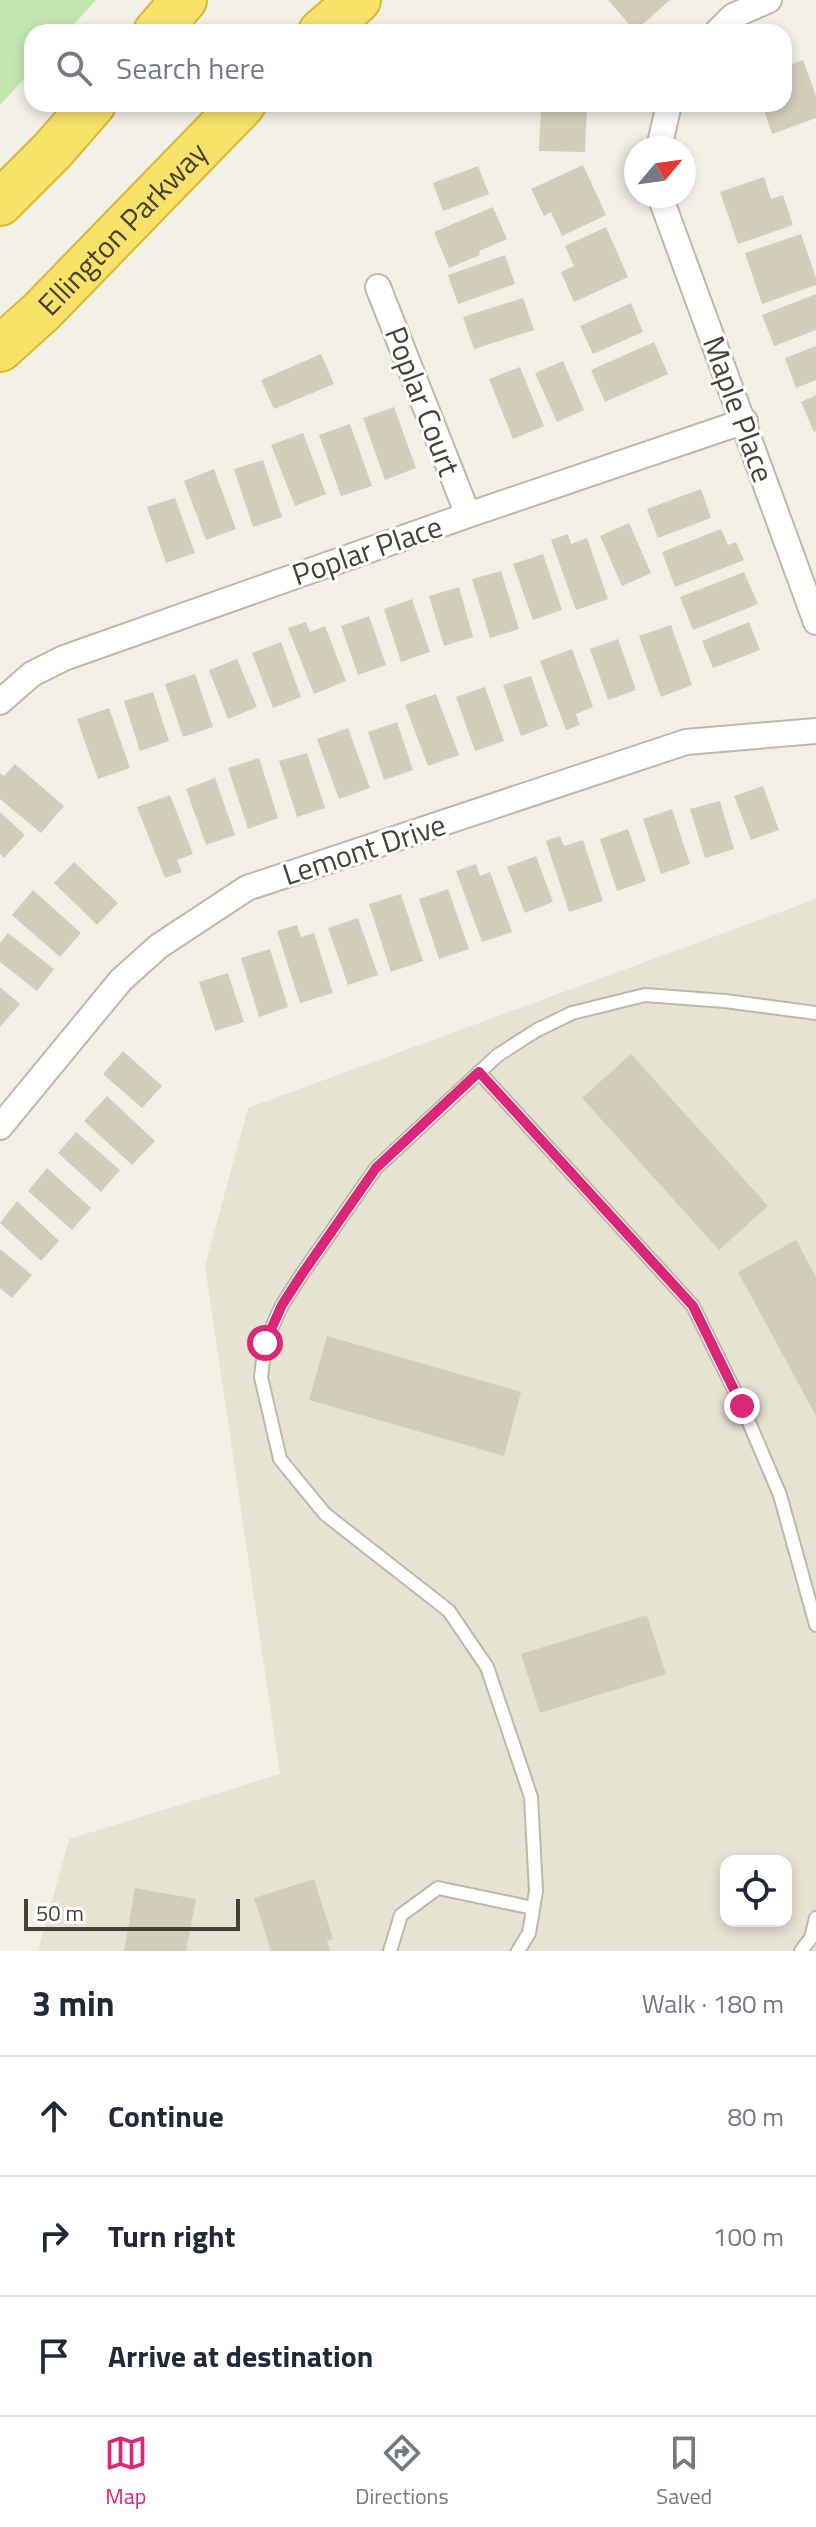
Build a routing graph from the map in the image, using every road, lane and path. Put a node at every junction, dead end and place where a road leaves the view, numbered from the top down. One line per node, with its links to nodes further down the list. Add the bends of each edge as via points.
1 (184, 0): 5 (highway)
2 (334, 0): 6 (highway)
3 (358, 0): 7 (highway)
4 (769, 0): 8 (street)
5 (163, 24)
6 (314, 24)
7 (330, 24)
8 (725, 24)
9 (86, 112): 13 (highway)
10 (235, 112): 16 (highway, Ellington Parkway)
11 (667, 112): 12 (street)
12 (662, 136)
13 (0, 203)
14 (665, 208): 17 (street, Maple Place)
15 (378, 287): 18 (street, Poplar Court)
16 (0, 349)
17 (745, 421): 18 (street, Poplar Place); 19 (street, Maple Place)
18 (468, 515): 20 (street, Poplar Place, via 64,658 32,674)
19 (816, 622)
20 (0, 702)
21 (816, 731): 24 (street, Lemont Drive, via 686,742 247,888 159,946 121,980)
22 (816, 1013): 23 (lane, via 645,995 572,1013 537,1030)
23 (479, 1072): 25 (lane, via 693,1306 780,1495); 26 (lane, via 376,1168 282,1305 265,1343 261,1377 280,1459 325,1514 449,1611 487,1667 531,1797)
24 (0, 1127)
25 (816, 1625)
26 (533, 1908): 28 (lane, via 438,1888 401,1915); 29 (lane, via 529,1933)
27 (816, 1918): 30 (lane)
28 (390, 1951)
29 (518, 1951)
30 (801, 1951)

